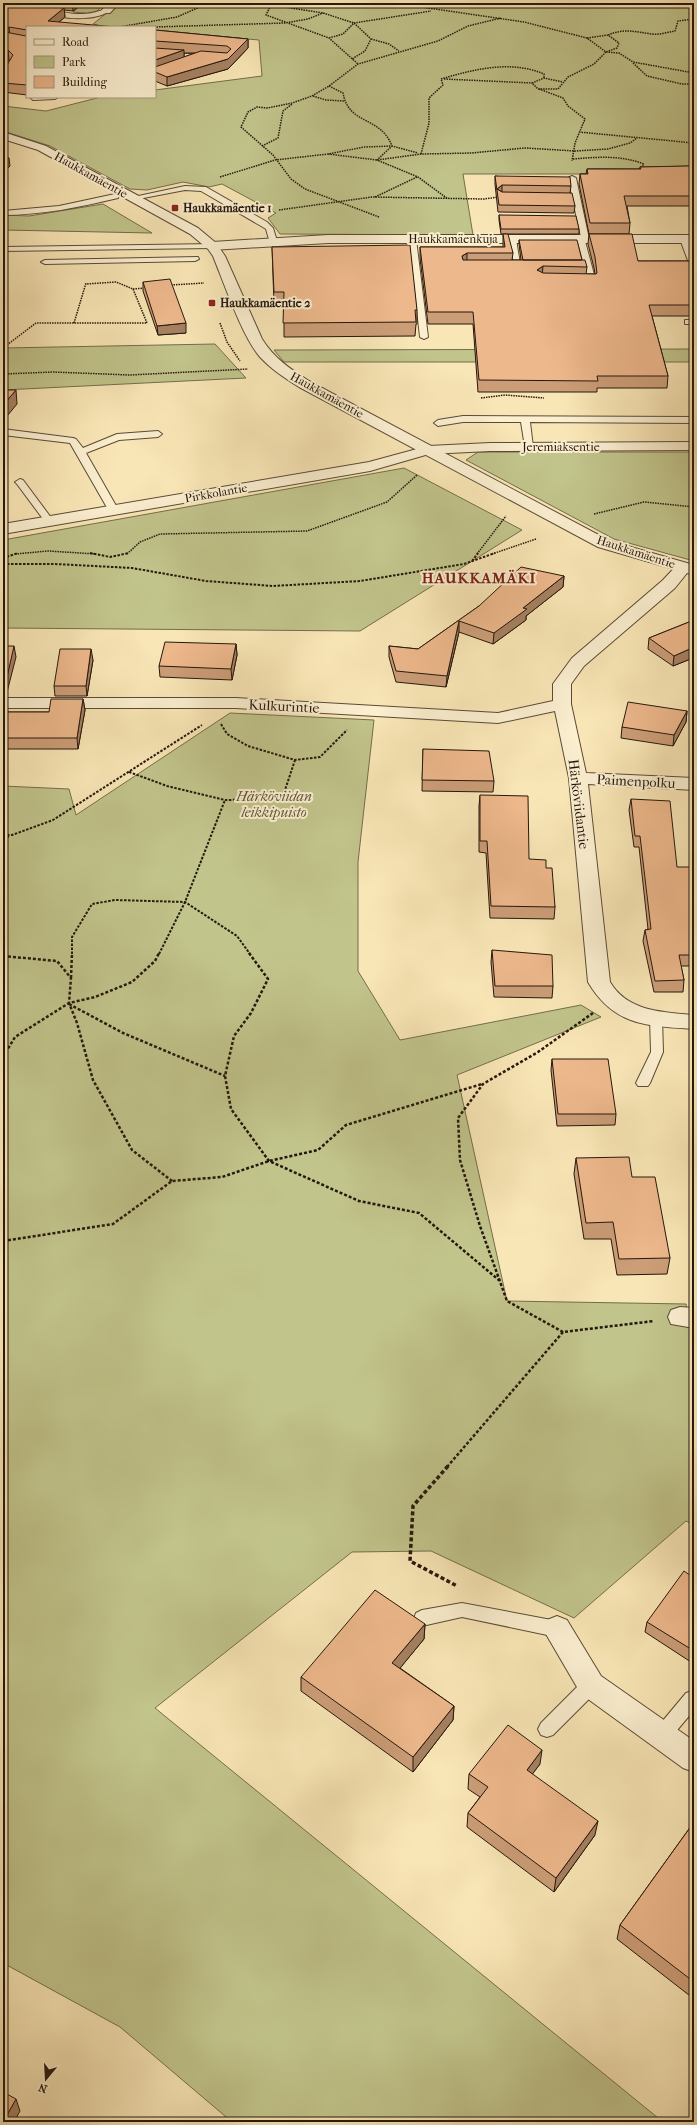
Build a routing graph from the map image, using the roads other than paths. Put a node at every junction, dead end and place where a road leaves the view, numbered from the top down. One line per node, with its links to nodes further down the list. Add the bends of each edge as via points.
1 (114, 3): 3 (street)
2 (39, 11): 3 (lane)
3 (102, 13): 4 (lane)
4 (88, 25)
5 (156, 54): 6 (lane)
6 (204, 57): 7 (lane); 8 (lane)
7 (211, 57)
8 (183, 64)
9 (3, 135): 12 (street, Haukkamäentie, via 42,148)
10 (572, 178): 16 (lane, via 572,197)
11 (115, 196): 13 (lane, via 59,210 29,214)
12 (133, 198): 18 (lane, via 185,188 204,190 264,224 269,228); 19 (street, Haukkamäentie, via 194,231)
13 (3, 213)
14 (412, 239): 15 (street, Haukkamäenkuja); 18 (street, Haukkamäenkuja); 26 (lane)
15 (512, 239): 16 (street, Haukkamäenkuja); 24 (lane, via 522,268)
16 (583, 239): 17 (street, Haukkamäenkuja); 25 (lane, via 585,268 592,282)
17 (689, 239): 23 (lane)
18 (273, 241): 19 (street, Haukkamäenkuja)
19 (212, 246): 20 (lane); 34 (street, Haukkamäentie, via 219,256 255,339 278,367 304,384)
20 (3, 249)
21 (195, 259): 22 (lane)
22 (45, 262)
23 (694, 266)
24 (504, 268)
25 (570, 282)
26 (424, 337)
27 (525, 419): 28 (lane); 29 (lane, via 463,419); 33 (lane)
28 (694, 420)
29 (438, 423)
30 (3, 432): 35 (lane, via 73,441)
31 (158, 434): 35 (lane, via 117,437)
32 (694, 446): 33 (street, Jeremiaksentie)
33 (529, 447): 34 (street, Jeremiaksentie)
34 (428, 450): 37 (street, Pirkkolantie, via 370,466); 40 (street, Haukkamäentie, via 604,544)
35 (81, 452): 37 (lane)
36 (20, 482): 38 (lane)
37 (114, 511): 38 (street, Pirkkolantie)
38 (49, 521): 39 (street, Pirkkolantie)
39 (3, 529)
40 (688, 569): 42 (street, Härköviidantie, via 578,662 562,684)
41 (3, 703): 42 (street, Kulkurintie, via 236,703 498,718)
42 (562, 704): 43 (street, Härköviidantie)
43 (578, 778): 44 (street, Paimenpolku); 45 (street, Härköviidantie, via 599,982 611,1000 632,1013)
44 (694, 784)
45 (656, 1018): 46 (street, Härköviidantie); 47 (lane, via 657,1052)
46 (694, 1022)
47 (643, 1083)
48 (422, 1618): 49 (lane, via 462,1610)
49 (557, 1629): 50 (street)
50 (591, 1685): 52 (lane); 53 (street)
51 (692, 1699): 53 (lane)
52 (547, 1729)
53 (662, 1735): 54 (street)
54 (694, 1758)

